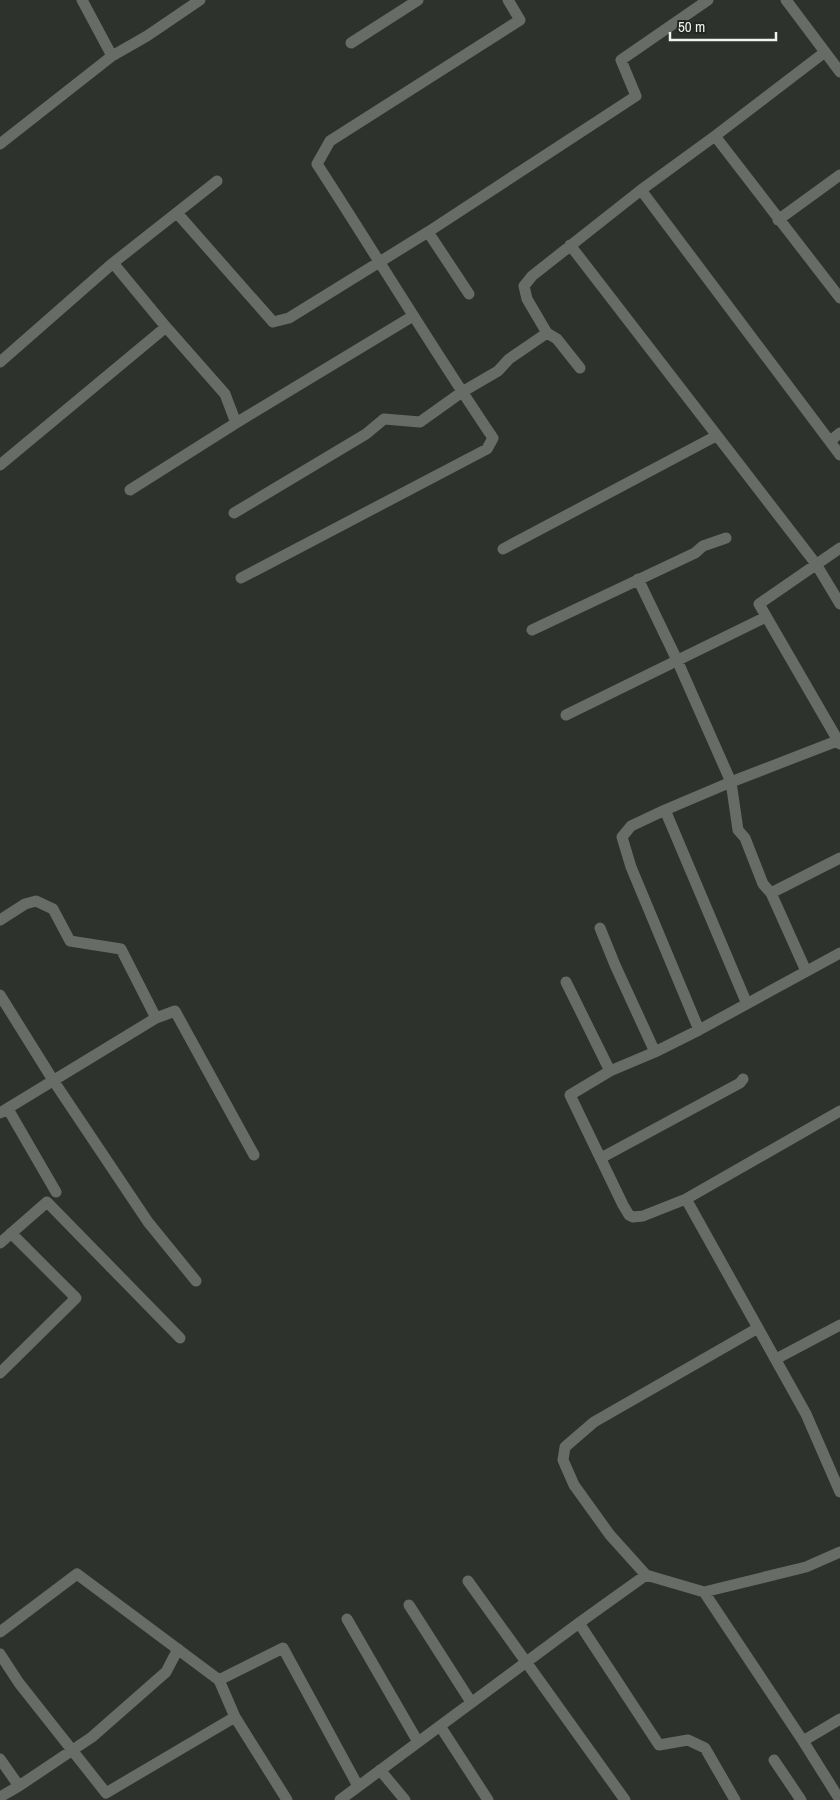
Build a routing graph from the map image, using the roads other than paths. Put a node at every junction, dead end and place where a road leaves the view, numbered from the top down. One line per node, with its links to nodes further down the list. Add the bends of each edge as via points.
1 (82, 0): 9 (street)
2 (200, 0): 9 (street)
3 (418, 0): 7 (street)
4 (508, 0): 20 (street, via 520,20 330,141 317,164)
5 (708, 0): 18 (street, via 620,60 636,96)
6 (786, 0): 8 (street)
7 (351, 43)
8 (825, 52): 10 (street); 11 (street)
9 (112, 56): 12 (street)
10 (840, 72)
11 (715, 136): 15 (street); 17 (street)
12 (0, 144)
13 (840, 175): 17 (street)
14 (217, 181): 16 (street)
15 (641, 190): 19 (street); 33 (street)
16 (177, 213): 20 (street, via 273,322 289,318); 21 (street)
17 (778, 220): 23 (street)
18 (428, 232): 20 (street); 22 (street)
19 (570, 245): 26 (street, via 524,286 526,299); 32 (street)
20 (380, 262): 24 (street)
21 (113, 264): 25 (street); 27 (street)
22 (469, 294)
23 (840, 297)
24 (413, 316): 29 (street); 30 (street)
25 (166, 327): 30 (street, via 226,394); 35 (street)
26 (548, 333): 28 (street); 29 (street, via 509,359 498,371)
27 (0, 362)
28 (580, 368)
29 (462, 392): 37 (street, via 420,422 384,419 366,434); 42 (street, via 493,438 487,449)
30 (236, 423): 36 (street)
31 (840, 432): 33 (street)
32 (716, 436): 40 (street); 41 (street)
33 (830, 441): 34 (street)
34 (840, 455)
35 (0, 465)
36 (130, 490)
37 (234, 513)
38 (726, 538): 43 (street)
39 (840, 548): 41 (street)
40 (503, 549)
41 (816, 564): 44 (street); 45 (street, via 759,604)
42 (241, 578)
43 (638, 579): 46 (street); 47 (street)
44 (840, 604)
45 (766, 617): 47 (street); 49 (street)
46 (532, 630)
47 (678, 660): 48 (street); 50 (street)
48 (566, 715)
49 (839, 742): 50 (street)
50 (731, 782): 51 (street); 53 (street, via 738,830 745,838 763,884)
51 (665, 810): 60 (street); 62 (street, via 631,826 622,837 631,867)
52 (840, 858): 53 (street)
53 (771, 893): 57 (street)
54 (0, 920): 61 (street, via 24,904 36,901 53,909 70,941 121,949)
55 (600, 928): 63 (street)
56 (840, 953): 57 (street)
57 (806, 972): 60 (street)
58 (566, 982): 64 (street)
59 (0, 995): 66 (street)
60 (747, 1004): 62 (street)
61 (156, 1018): 66 (street); 69 (street, via 175,1011)
62 (698, 1030): 63 (street)
63 (655, 1052): 64 (street)
64 (610, 1071): 70 (street, via 570,1095)
65 (743, 1079): 70 (street)
66 (53, 1080): 67 (street); 75 (street, via 148,1222)
67 (4, 1111): 71 (street)
68 (840, 1111): 72 (street)
69 (254, 1155)
70 (601, 1158): 72 (street, via 629,1216 643,1216)
71 (56, 1192)
72 (686, 1199): 77 (street)
73 (10, 1233): 74 (street); 78 (street, via 47,1202); 80 (street, via 76,1298)
74 (0, 1243)
75 (196, 1281)
76 (840, 1325): 79 (street)
77 (758, 1328): 79 (street); 83 (street, via 594,1422 566,1447 563,1460 574,1485 610,1535)
78 (180, 1338)
79 (776, 1359): 81 (street, via 806,1414)
80 (0, 1374)
81 (840, 1492)
82 (840, 1552): 85 (street, via 806,1567)
83 (646, 1575): 85 (street); 88 (street)
84 (468, 1581): 92 (street)
85 (704, 1592): 98 (street)
86 (409, 1605): 94 (street)
87 (347, 1619): 99 (street)
88 (579, 1623): 92 (street); 112 (street, via 659,1745 688,1740 705,1748)
89 (0, 1632): 90 (street, via 76,1574)
90 (178, 1649): 93 (street); 100 (street, via 166,1672 92,1737)
91 (0, 1654): 100 (street)
92 (526, 1662): 94 (street); 111 (street)
93 (219, 1680): 95 (street); 105 (street, via 283,1648)
94 (471, 1702): 97 (street)
95 (235, 1717): 100 (street, via 106,1793); 107 (street)
96 (840, 1719): 98 (street)
97 (440, 1726): 99 (street); 110 (street)
98 (803, 1741): 114 (street)
99 (418, 1742): 103 (street)
100 (71, 1749): 104 (street)
101 (0, 1759): 104 (street)
102 (774, 1760): 113 (street)
103 (380, 1770): 105 (street); 109 (street)
104 (18, 1786): 106 (street)
105 (358, 1786): 108 (street)
106 (0, 1798)
107 (287, 1800)
108 (340, 1800)
109 (405, 1800)
110 (488, 1800)
111 (625, 1800)
112 (735, 1800)
113 (801, 1800)
114 (840, 1800)

